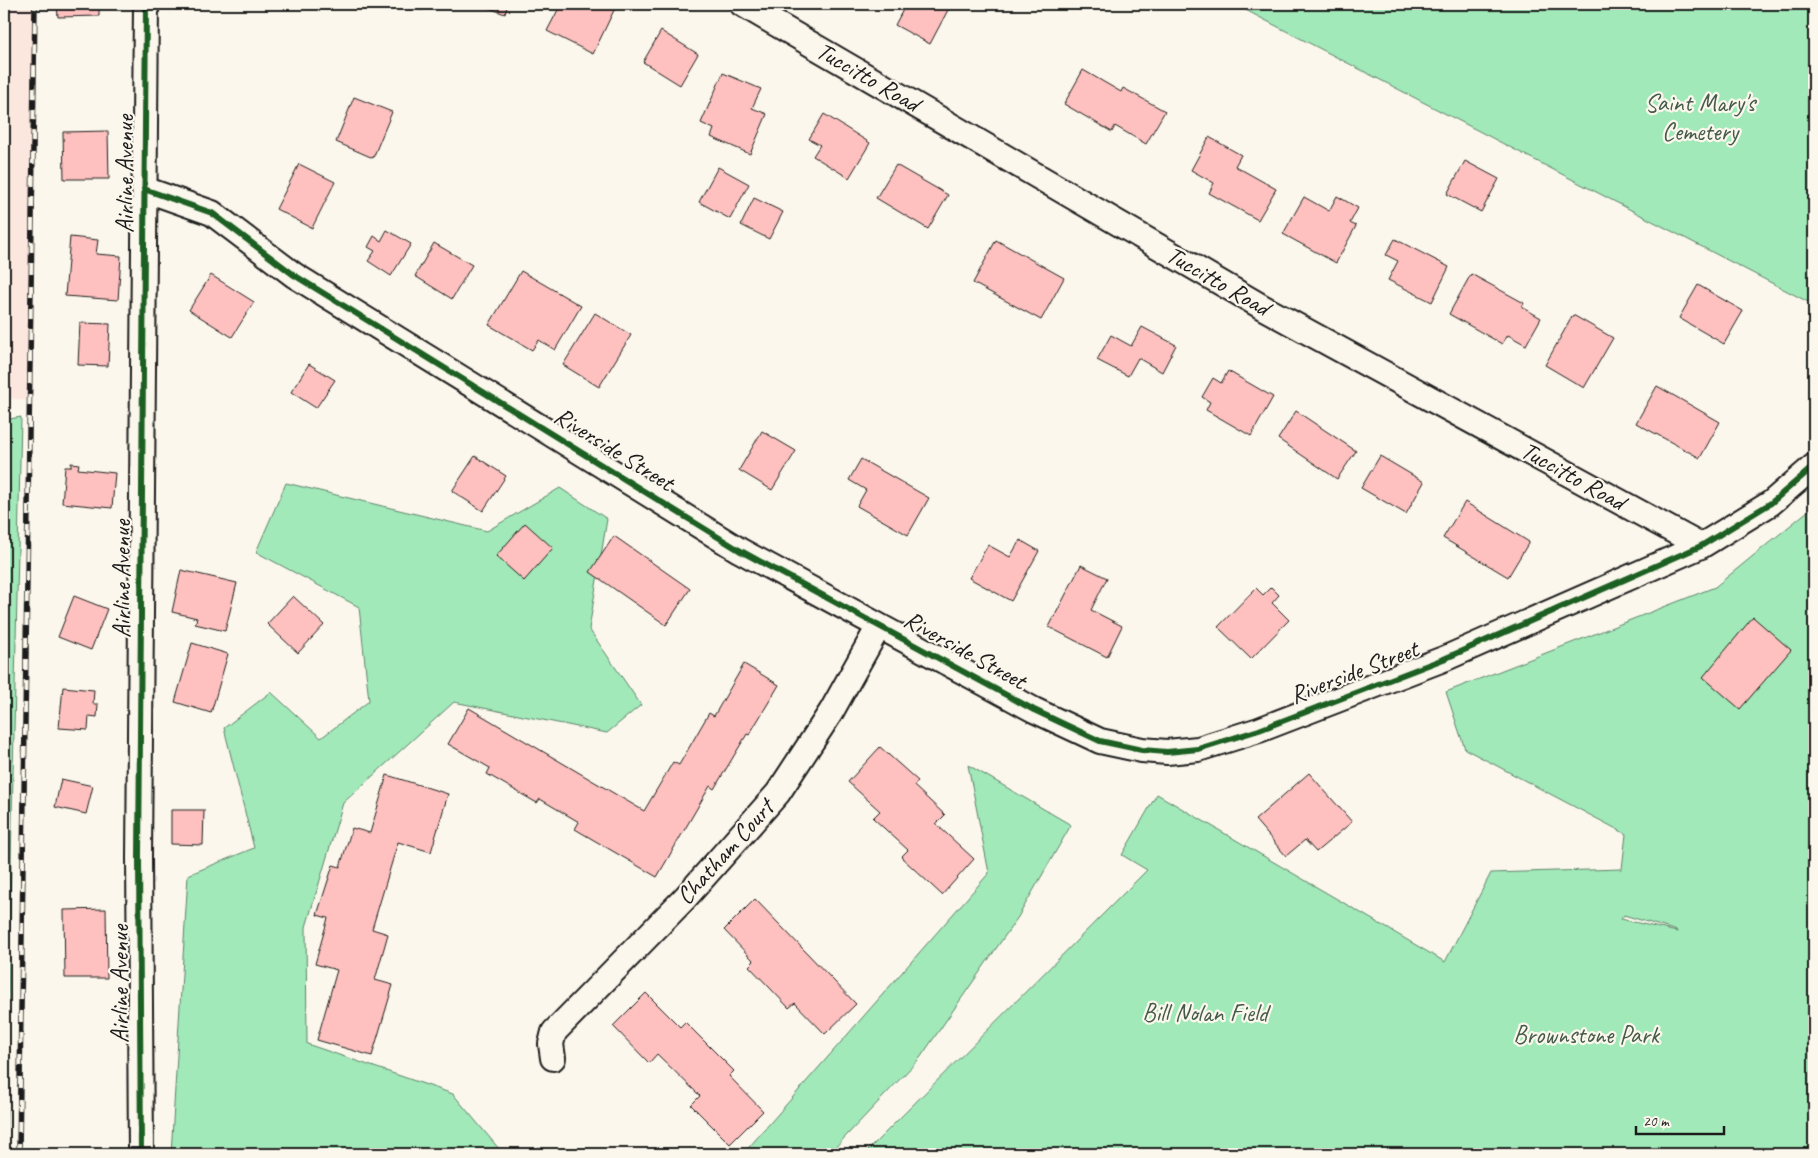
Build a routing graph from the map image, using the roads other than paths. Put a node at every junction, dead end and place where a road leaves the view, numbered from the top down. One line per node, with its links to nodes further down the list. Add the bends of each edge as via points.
1 (146, 4): 3 (street, Airline Avenue)
2 (742, 4): 5 (street, Tuccitto Road, via 1264,308)
3 (144, 189): 6 (street, Riverside Street, via 212,213 303,280 739,550); 8 (street, Airline Avenue)
4 (1814, 466): 5 (street, Riverside Street, via 1771,503)
5 (1701, 546): 6 (street, Riverside Street, via 1446,658 1259,730 1198,749 1142,750 1100,741 1034,710)
6 (879, 626): 7 (street, Chatham Court, via 831,712 778,793 685,898 559,1026 551,1044)
7 (554, 1058)
8 (141, 1154)

